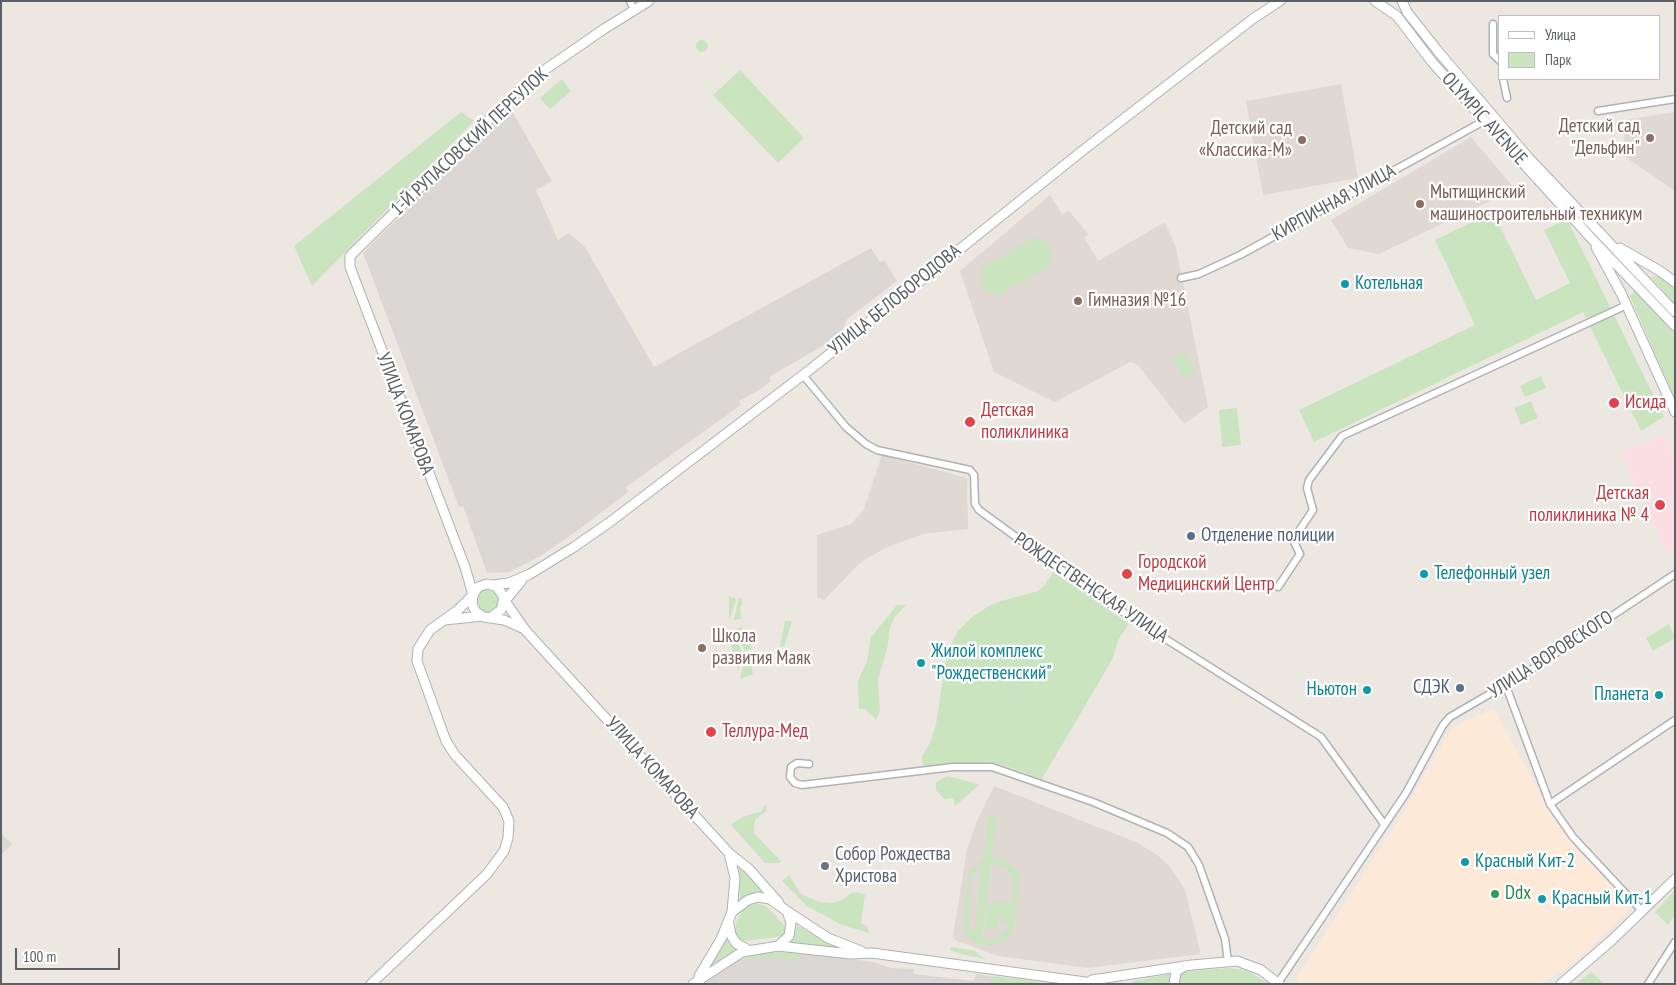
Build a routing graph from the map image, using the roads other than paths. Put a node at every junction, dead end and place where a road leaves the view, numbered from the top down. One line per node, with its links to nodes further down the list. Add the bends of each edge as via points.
1 (649, 1): 6 (street, 1-Й РУПАСОВСКИЙ ПЕРЕУЛОК)
2 (1269, 1): 7 (street)
3 (1280, 1): 7 (street)
4 (1375, 1): 14 (street, OLYMPIC AVENUE, via 1397,16)
5 (1402, 1): 16 (street, OLYMPIC AVENUE, via 1422,32 1492,116)
6 (632, 6): 17 (street, 1-Й РУПАСОВСКИЙ ПЕРЕУЛОК, via 513,96)
7 (1254, 18): 23 (street, УЛИЦА БЕЛОБОРОДОВА, via 1021,198)
8 (1493, 24): 9 (street, via 1493,54)
9 (1498, 59)
10 (1504, 80): 11 (street)
11 (1507, 98)
12 (1675, 99): 13 (street)
13 (1598, 111)
14 (1484, 121): 15 (street, OLYMPIC AVENUE); 18 (street, КИРПИЧНАЯ УЛИЦА, via 1240,255 1199,274)
15 (1591, 238): 20 (street); 22 (street, OLYMPIC AVENUE)
16 (1613, 245): 19 (street); 21 (street, OLYMPIC AVENUE)
17 (349, 259): 25 (street, УЛИЦА КОМАРОВА)
18 (1181, 278)
19 (1675, 282)
20 (1626, 305): 24 (street); 29 (street, via 1342,436 1309,480 1307,488 1314,510 1293,540 1300,554)
21 (1675, 312)
22 (1675, 326)
23 (803, 375): 26 (street, УЛИЦА БЕЛОБОРОДОВА, via 610,522); 39 (street, РОЖДЕСТВЕНСКАЯ УЛИЦА, via 846,428 866,444 877,450 970,470 974,475 975,504 979,510 1075,580 1320,737)
24 (1675, 412)
25 (465, 567): 28 (street, УЛИЦА КОМАРОВА, via 473,578); 30 (street, УЛИЦА КОМАРОВА)
26 (530, 574): 28 (street, УЛИЦА БЕЛОБОРОДОВА, via 509,583); 31 (street, УЛИЦА БЕЛОБОРОДОВА, via 516,585)
27 (1675, 574): 35 (street, УЛИЦА ВОРОВСКОГО)
28 (490, 584): 30 (street, via 478,587); 31 (street, via 500,589)
29 (1278, 587)
30 (472, 596): 32 (street, via 474,608); 33 (street)
31 (505, 601): 32 (street, via 501,610); 34 (street, УЛИЦА КОМАРОВА)
32 (486, 616): 33 (street); 34 (street, УЛИЦА КОМАРОВА, via 510,622)
33 (440, 622): 56 (street, via 418,649 422,681 446,741 503,807 510,833 504,851 487,874)
34 (526, 631): 40 (street, УЛИЦА КОМАРОВА)
35 (1506, 686): 38 (street); 39 (street, УЛИЦА ВОРОВСКОГО, via 1443,724 1406,793)
36 (1675, 720): 38 (street)
37 (809, 764): 51 (street, via 797,763 791,767 790,777 795,783 802,785 953,767 992,767 1093,802 1167,833 1188,847 1199,865 1225,938)
38 (1550, 804): 44 (street, via 1573,837)
39 (1384, 824): 55 (street, УЛИЦА ВОРОВСКОГО)
40 (729, 853): 42 (street, УЛИЦА КОМАРОВА, via 749,869); 45 (street, via 734,872)
41 (1675, 879): 44 (street)
42 (779, 903): 43 (street); 45 (street, via 753,898)
43 (787, 911): 48 (street, via 791,923 789,936); 50 (street, via 840,944)
44 (1642, 911): 59 (street)
45 (732, 912): 46 (street)
46 (728, 923): 49 (street, via 736,943); 54 (street, via 716,950)
47 (1675, 942): 60 (street)
48 (778, 946): 49 (street); 50 (street)
49 (748, 950): 54 (street, via 730,958)
50 (870, 953): 53 (street)
51 (1228, 961): 52 (street); 55 (street, via 1253,966)
52 (1184, 966): 53 (street); 58 (street, via 1176,972)
53 (1084, 982): 57 (street)
54 (694, 983)
55 (1279, 983)
56 (372, 984)
57 (1100, 984)
58 (1174, 984)
59 (1560, 984)
60 (1648, 984)

